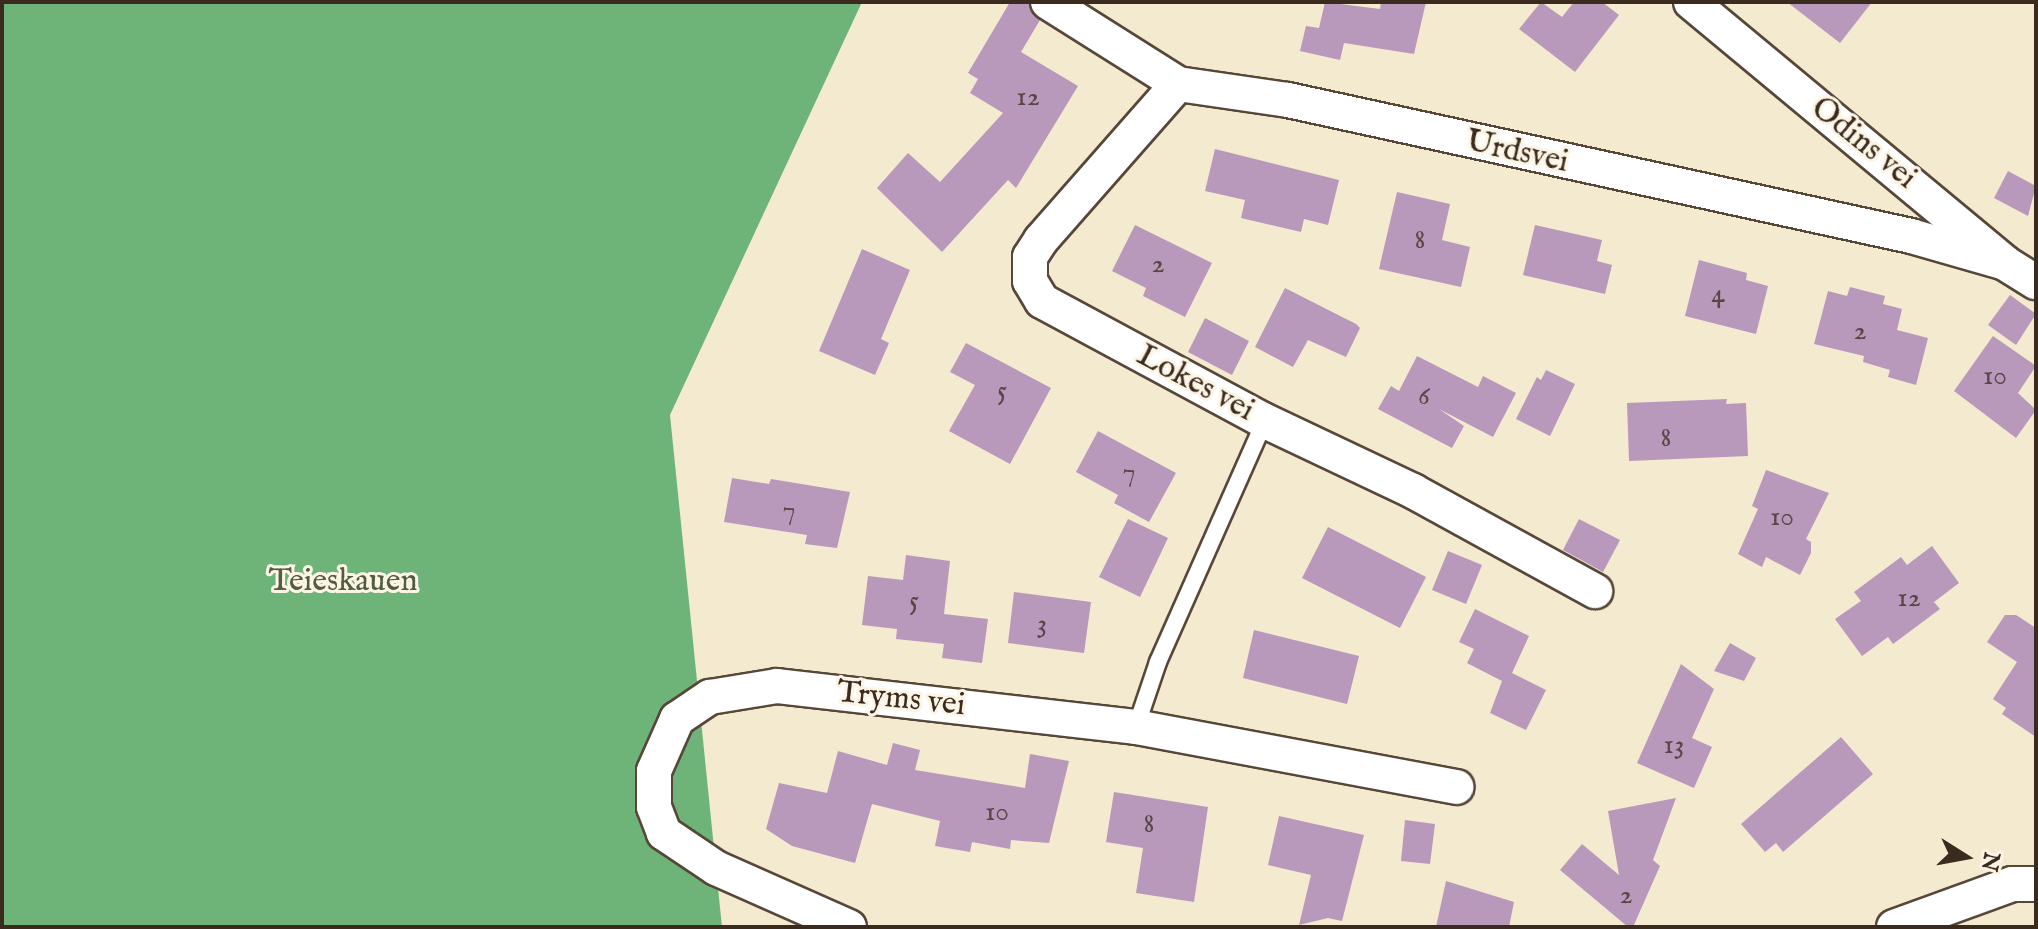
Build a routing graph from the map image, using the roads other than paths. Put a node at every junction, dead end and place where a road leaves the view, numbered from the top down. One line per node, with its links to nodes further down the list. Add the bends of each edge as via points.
1 (1048, 2): 3 (street, Urdsvei)
2 (1691, 2): 4 (street, Odins vei)
3 (1178, 84): 4 (street, Urdsvei, via 1288,100 1911,236); 6 (street, Lokes vei, via 1041,240 1030,257 1030,281 1042,301 1060,313)
4 (2005, 263): 5 (street, Odins vei)
5 (2036, 282)
6 (1265, 421): 7 (street, Lokes vei, via 1413,491); 8 (lane, via 1158,662)
7 (1595, 591)
8 (1136, 727): 9 (street, Tryms vei); 11 (street, Tryms vei, via 777,686 710,697 677,719 654,771 654,807 664,833 716,868)
9 (1456, 787)
10 (2036, 884): 12 (street, via 2012,884)
11 (849, 927)
12 (1894, 927)

